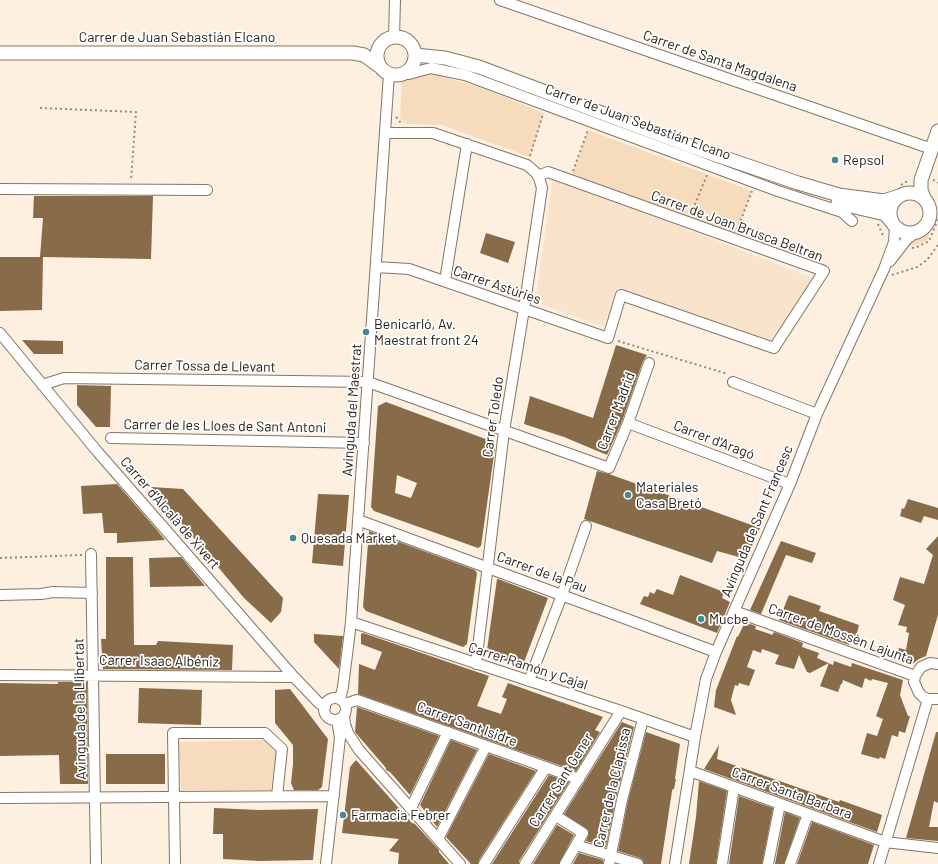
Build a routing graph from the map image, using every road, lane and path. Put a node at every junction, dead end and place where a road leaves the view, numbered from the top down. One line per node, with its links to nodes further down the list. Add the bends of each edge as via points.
1 (395, 0): 3 (street)
2 (500, 0): 16 (street, Carrer de Santa Magdalena)
3 (388, 40): 5 (main road, Carrer de Juan Sebastián Elcano); 6 (main road, via 400,37 406,40 411,44); 7 (main road, via 379,48 377,54 377,60)
4 (0, 53): 5 (main road, Carrer de Juan Sebastián Elcano)
5 (354, 54): 7 (main road, Carrer de Juan Sebastián Elcano, via 364,55)
6 (415, 55): 7 (main road, via 412,67 402,75); 15 (main road, Carrer de Juan Sebastián Elcano, via 445,58 478,67)
7 (384, 70): 13 (street, Avinguda del Maestrat, via 387,89)
8 (409, 74): 30 (street, Carrer de Juan Sebastián Elcano, via 431,68 465,75 778,191 842,212)
9 (40, 108): 23 (path, via 136,112)
10 (544, 113): 17 (path)
11 (588, 130): 20 (path)
12 (938, 131): 16 (main road)
13 (386, 133): 14 (street, via 433,133); 37 (street, Avinguda del Maestrat)
14 (468, 144): 17 (street); 39 (street)
15 (687, 145): 26 (main road, Carrer de Juan Sebastián Elcano, via 839,195 884,201); 32 (main road, Carrer de Juan Sebastián Elcano, via 795,191 885,214)
16 (932, 149): 21 (main road)
17 (527, 165): 19 (street)
18 (707, 175): 29 (path)
19 (538, 176): 20 (street, Carrer de Joan Brusca Beltran, via 548,172); 40 (street, Carrer Toledo, via 542,188)
20 (570, 180): 29 (street, Carrer de Joan Brusca Beltran)
21 (921, 180): 26 (main road); 27 (main road, via 921,190)
22 (0, 188): 23 (street)
23 (131, 190): 24 (street)
24 (206, 190)
25 (752, 191): 34 (path)
26 (903, 194): 27 (main road, via 916,193); 32 (main road, via 892,203 890,216)
27 (930, 201): 28 (main road, via 931,214)
28 (934, 218): 33 (main road)
29 (688, 222): 34 (street, Carrer de Joan Brusca Beltran)
30 (852, 222)
31 (873, 223): 35 (path, via 878,224)
32 (893, 224): 33 (main road, via 904,233); 38 (street, Avinguda de Sant Francesc, via 894,242)
33 (915, 233): 38 (street, Avinguda de Sant Francesc, via 907,239)
34 (734, 239): 42 (street, Carrer de Joan Brusca Beltran, via 824,271 774,348 620,295)
35 (885, 242)
36 (938, 245): 38 (path, via 927,260 917,267 907,271)
37 (376, 266): 39 (street, Carrer Astúries, via 409,269); 44 (street, Avinguda del Maestrat)
38 (888, 272): 47 (street, Avinguda de Sant Francesc)
39 (445, 281): 40 (street, Carrer Astúries)
40 (524, 309): 42 (street, Carrer Astúries); 49 (street, Carrer Toledo)
41 (0, 333): 46 (street, Carrer d'Alcalà de Xivert)
42 (608, 338): 45 (path, via 735,376)
43 (649, 363): 48 (street, Carrer Madrid)
44 (368, 382): 46 (street, Carrer Tossa de Llevant, via 64,378); 49 (street, Carrer Tossa de Llevant); 51 (street, Avinguda del Maestrat)
45 (732, 382): 47 (street)
46 (42, 384): 70 (street, Carrer d'Alcalà de Xivert, via 96,450)
47 (817, 414): 53 (street, Avinguda de Sant Francesc)
48 (628, 423): 52 (street, Carrer Madrid); 53 (street, Carrer d'Aragó)
49 (504, 431): 52 (street, Carrer Tossa de Llevant); 58 (street, Carrer Toledo)
50 (111, 438): 51 (street, Carrer de les Lloes de Sant Antoni)
51 (364, 442): 54 (street, Avinguda del Maestrat)
52 (609, 468)
53 (790, 484): 62 (street, Avinguda de Sant Francesc)
54 (358, 520): 58 (street, Carrer de la Pau); 63 (street, Avinguda del Maestrat)
55 (586, 526): 61 (street)
56 (91, 554): 57 (path); 59 (street, Avinguda de la Llibertat)
57 (0, 558)
58 (488, 567): 61 (street, Carrer de la Pau); 65 (street, Carrer Toledo)
59 (92, 593): 60 (street); 67 (street, Avinguda de la Llibertat)
60 (0, 595)
61 (562, 595): 64 (street, Carrer de la Pau); 71 (street)
62 (734, 611): 64 (street, Avinguda de Sant Francesc); 69 (street, Carrer de Mossèn Lajunta)
63 (351, 622): 65 (street, Carrer Ramón y Cajal); 73 (street, Avinguda del Maestrat)
64 (716, 652): 79 (street, Avinguda de Sant Francesc, via 706,679)
65 (476, 664): 71 (street, Carrer Ramón y Cajal)
66 (938, 664): 69 (street, via 925,664)
67 (93, 674): 68 (street, Carrer Isaac Albéniz); 70 (street, Carrer Isaac Albéniz); 89 (street, Avinguda de la Llibertat)
68 (0, 675)
69 (915, 676): 72 (street, via 914,682 918,693)
70 (294, 677): 74 (street, Carrer d'Alcalà de Xivert)
71 (529, 681): 75 (street, Carrer Ramón y Cajal)
72 (933, 699): 95 (street)
73 (342, 702): 74 (street, via 330,699); 76 (street, via 346,710); 78 (street, Carrer Sant Isidre, via 357,700)
74 (325, 707): 76 (street, via 328,716 334,720)
75 (621, 711): 77 (street, Carrer Ramón y Cajal); 83 (street, Carrer Sant Gener)
76 (341, 718): 86 (street); 91 (street, via 356,744)
77 (643, 719): 79 (street, Carrer Ramón y Cajal); 98 (street, Carrer de la Clapissa)
78 (448, 732): 80 (street, Carrer Sant Isidre); 91 (street)
79 (695, 737): 82 (street, Avinguda de Sant Francesc)
80 (486, 746): 81 (street, Carrer Sant Isidre); 94 (street)
81 (546, 767): 83 (street, Carrer Sant Isidre); 103 (street)
82 (690, 770): 84 (street, Carrer Santa Barbara); 107 (street, Avinguda de Sant Francesc)
83 (578, 779): 93 (street, Carrer Sant Gener)
84 (734, 787): 90 (street, Carrer Santa Barbara); 108 (street)
85 (277, 796): 86 (street); 87 (street); 87 (street, via 282,749 265,732 173,733)
86 (334, 796): 101 (street)
87 (174, 797): 89 (street); 100 (street)
88 (0, 798): 89 (street)
89 (95, 798): 99 (street, Avinguda de la Llibertat)
90 (780, 804): 92 (street, Carrer Santa Barbara); 109 (street)
91 (411, 808): 94 (street)
92 (808, 814): 95 (street, Carrer Santa Barbara); 110 (street)
93 (556, 816): 96 (street, via 583,833); 104 (street, Carrer Sant Gener)
94 (438, 839): 102 (street)
95 (885, 842): 97 (street, Carrer Santa Barbara); 111 (street)
96 (576, 846): 98 (street); 105 (street)
97 (938, 848)
98 (610, 860): 106 (street)
99 (96, 864)
100 (174, 864)
101 (326, 864)
102 (460, 864)
103 (484, 864)
104 (525, 864)
105 (565, 864)
106 (638, 864)
107 (676, 864)
108 (722, 864)
109 (768, 864)
110 (790, 864)
111 (879, 864)

